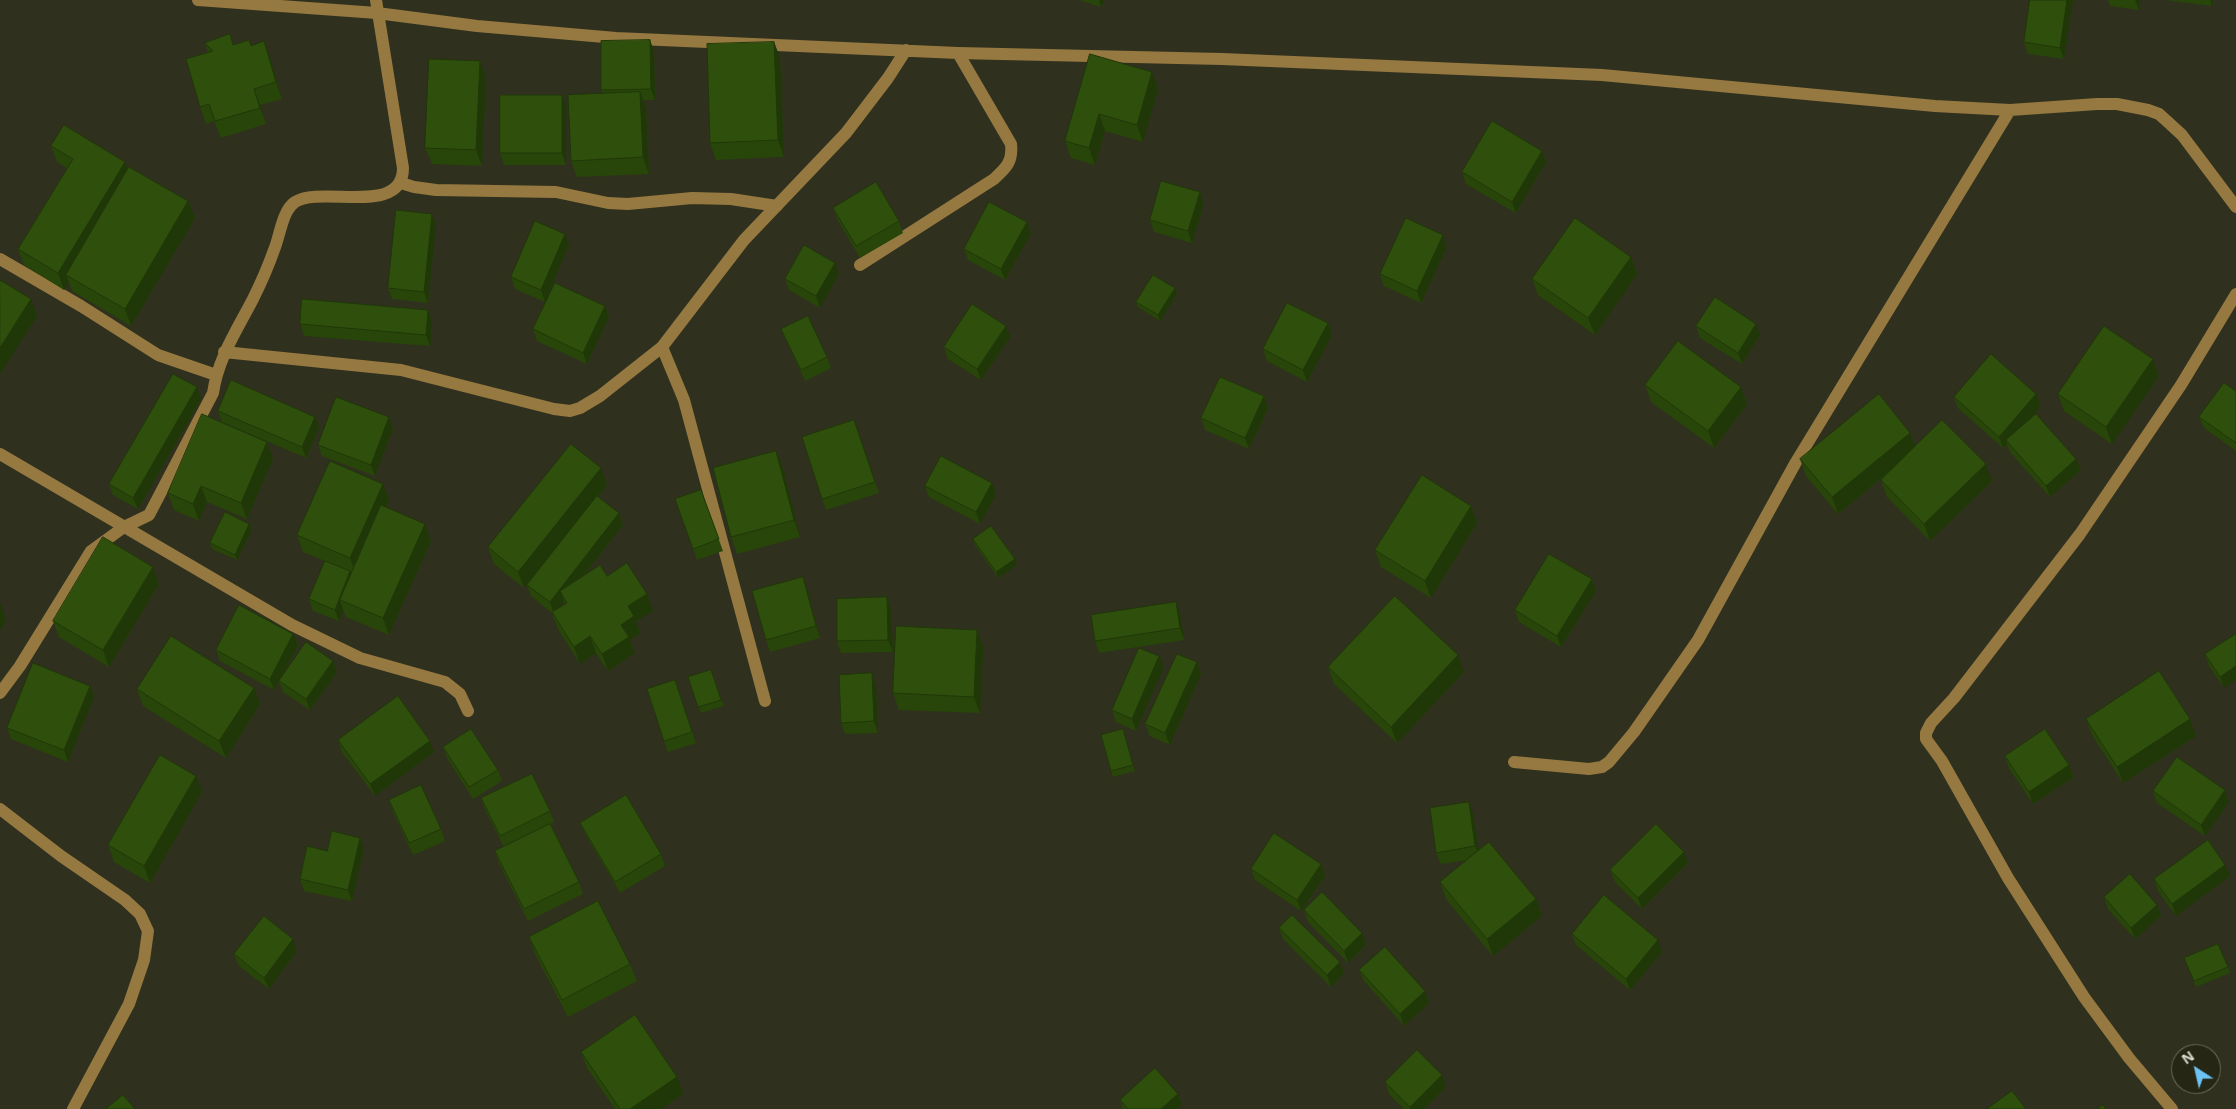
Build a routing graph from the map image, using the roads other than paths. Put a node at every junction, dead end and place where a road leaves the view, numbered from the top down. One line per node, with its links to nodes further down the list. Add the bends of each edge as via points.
1 (198, 0): 2 (street)
2 (377, 6): 3 (street, via 477,26 616,38); 6 (street, via 403,168)
3 (906, 50): 4 (street); 7 (street, via 846,133)
4 (958, 53): 5 (street, via 1222,59 1602,75); 10 (street, via 1011,144 1010,164 986,184)
5 (2010, 110): 8 (street, via 2097,104 2136,106 2159,114 2182,135); 20 (street, via 1796,462 1698,640 1634,732 1602,767 1588,769)
6 (401, 183): 7 (street, via 436,190 556,192 608,203 692,198 731,199); 13 (street, via 390,193 308,198 292,204 285,214 264,276)
7 (777, 206): 12 (street, via 744,240)
8 (2236, 207)
9 (0, 259): 14 (street, via 158,355)
10 (860, 264)
11 (2236, 294): 23 (street, via 2181,385 2080,534 1926,733 1926,739 1942,761 2008,878 2084,997)
12 (662, 347): 13 (street, via 600,396 570,411 402,370); 18 (street, via 684,400)
13 (224, 352): 14 (street)
14 (216, 375): 16 (street, via 213,393 149,515)
15 (0, 454): 16 (street)
16 (124, 527): 17 (street, via 91,551); 19 (street, via 292,625 360,658 445,682 460,694)
17 (0, 693)
18 (765, 701)
19 (468, 711)
20 (1514, 762)
21 (0, 809): 22 (street, via 125,900 140,914 148,931 144,960 129,1004)
22 (73, 1109)
23 (2172, 1109)

